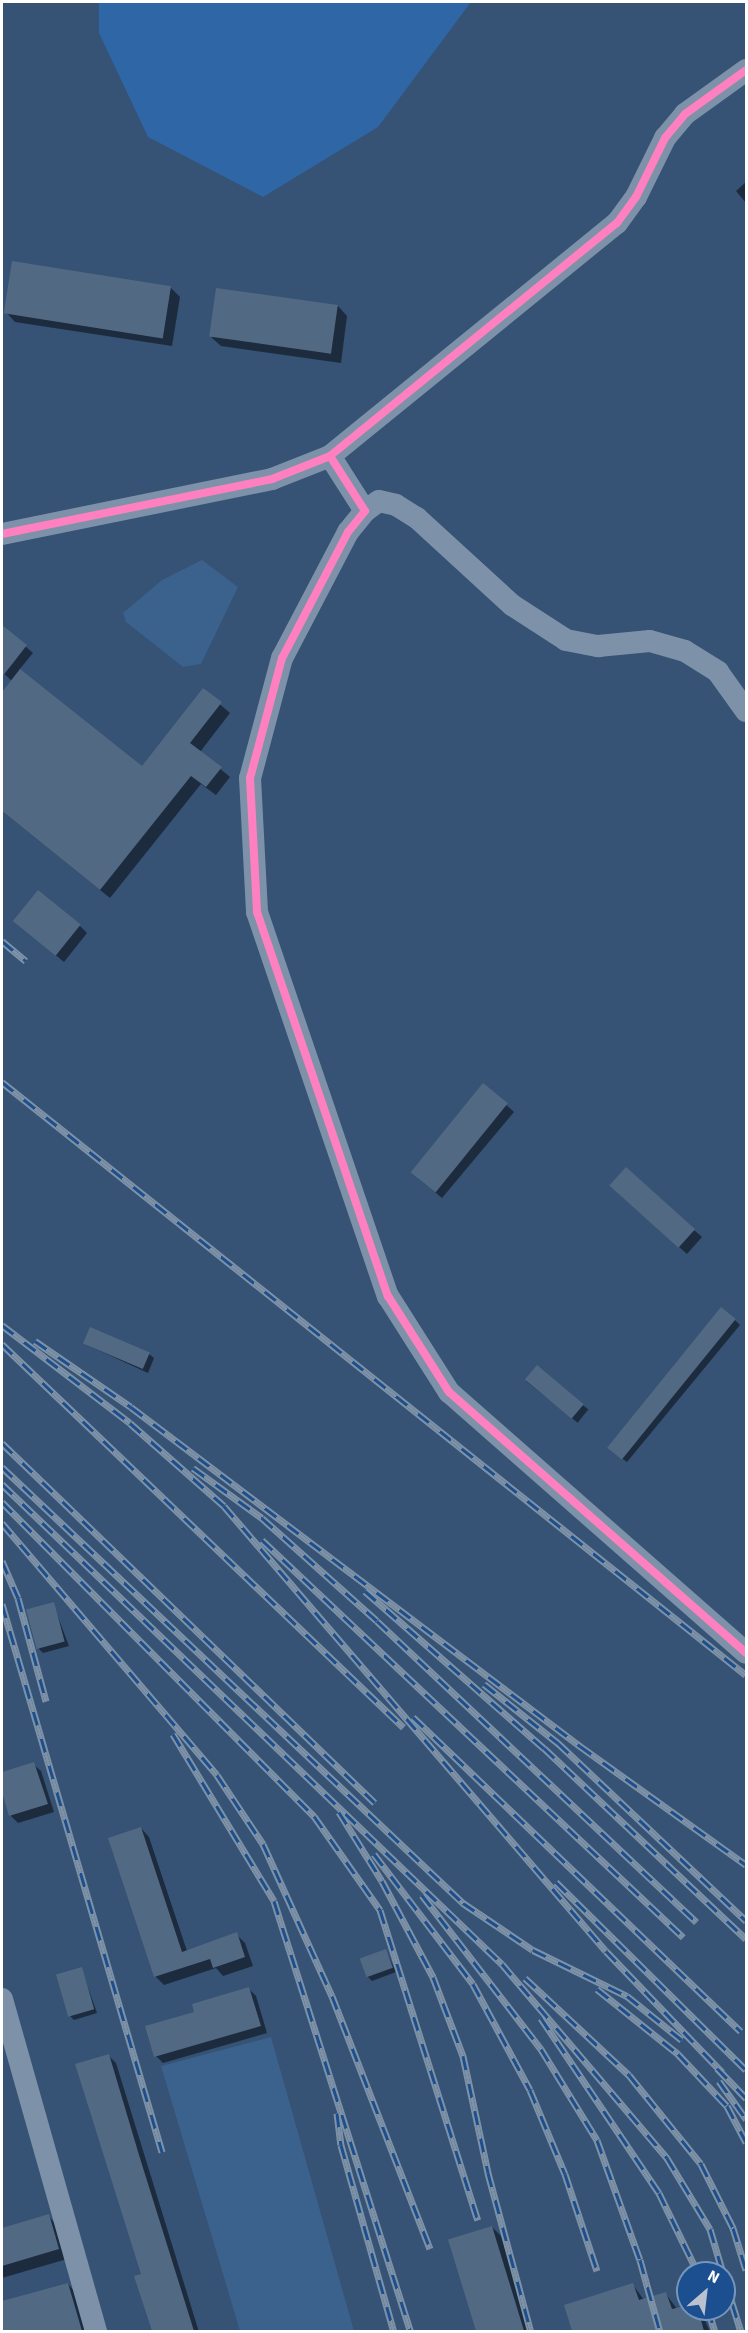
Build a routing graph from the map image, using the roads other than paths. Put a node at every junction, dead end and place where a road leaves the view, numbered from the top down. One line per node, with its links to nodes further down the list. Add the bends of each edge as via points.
1 (747, 70): 2 (street, via 685,114 665,138 636,197 617,222)
2 (330, 456): 3 (street); 4 (street, via 272,479)
3 (364, 511): 5 (street, via 379,501 396,505 417,518 512,605 566,640 598,646 650,641 685,651 718,672); 6 (street, via 348,532 282,658 250,778 257,912 387,1296 449,1392)
4 (2, 534)
5 (747, 711)
6 (747, 1653)
7 (2, 1999): 8 (street)
8 (96, 2331)

